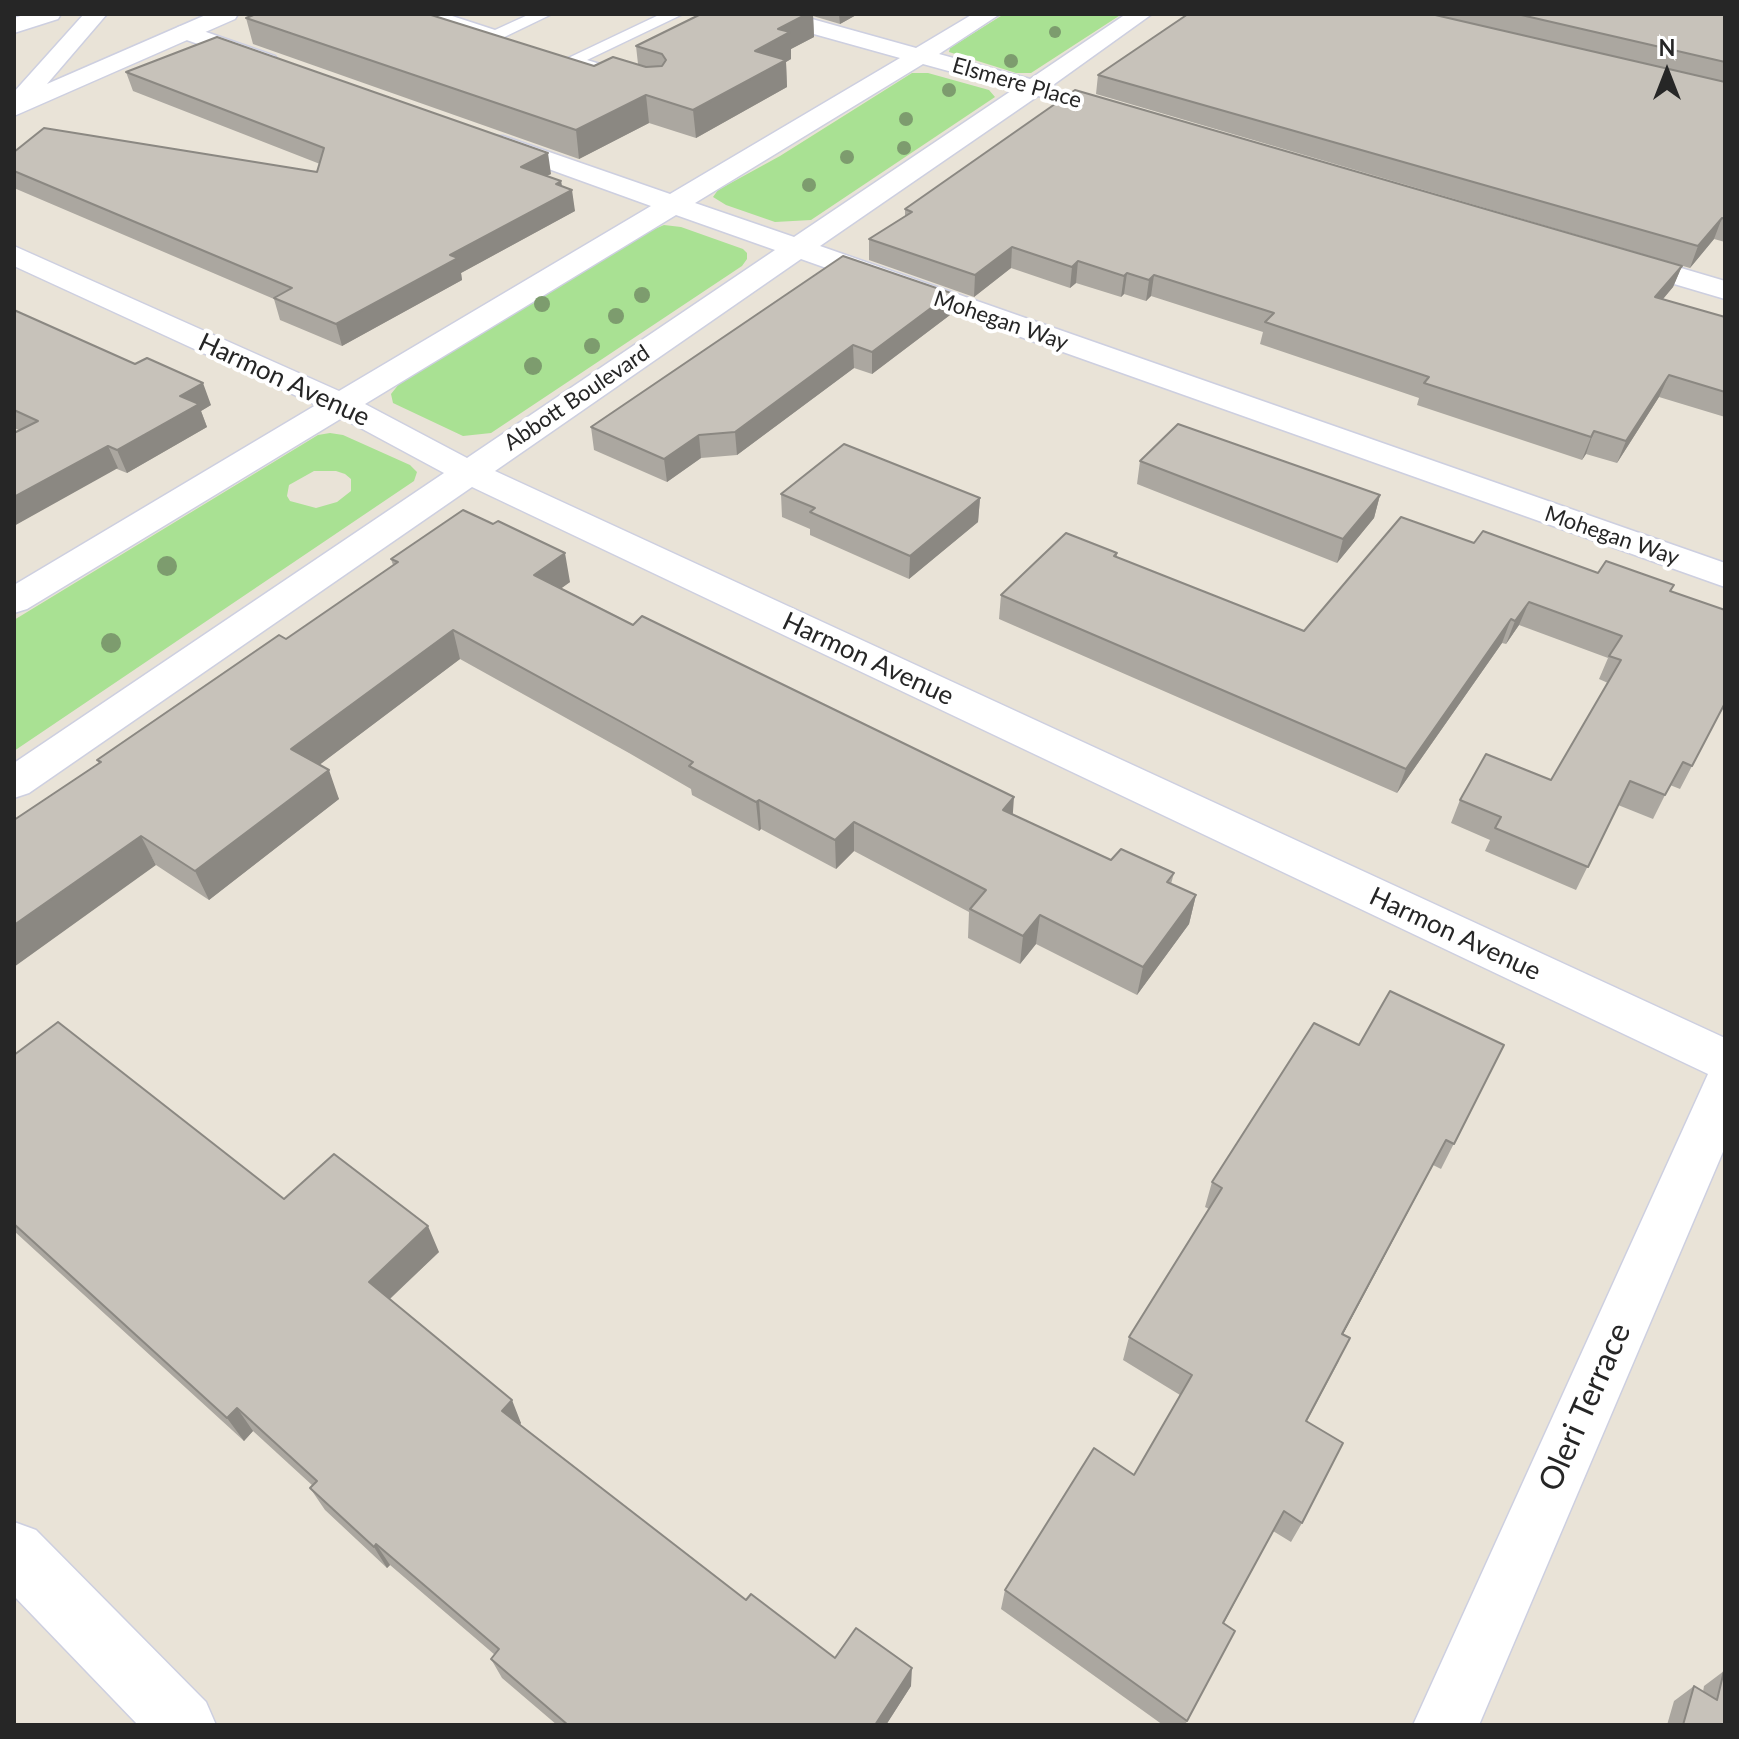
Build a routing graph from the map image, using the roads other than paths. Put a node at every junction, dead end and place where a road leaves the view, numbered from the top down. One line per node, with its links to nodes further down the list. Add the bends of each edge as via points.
1 (50, 14): 10 (street)
2 (96, 14): 17 (street)
3 (227, 14): 11 (street)
4 (429, 14): 5 (lane, via 496,36)
5 (544, 14)
6 (675, 14): 14 (lane, via 571,61)
7 (768, 14): 12 (street, Elsmere Place)
8 (989, 14): 12 (street)
9 (1141, 14): 15 (street, Abbott Boulevard)
10 (14, 26)
11 (186, 32): 13 (street); 17 (street)
12 (921, 56): 15 (street, Elsmere Place); 19 (street)
13 (289, 69)
14 (627, 79)
15 (1033, 87): 16 (street, Elsmere Place); 20 (street, Abbott Boulevard)
16 (1078, 100)
17 (14, 107)
18 (466, 131): 19 (street, Mohegan Way)
19 (672, 204): 20 (street, Mohegan Way); 24 (street)
20 (798, 249): 25 (street, Abbott Boulevard); 26 (street, Mohegan Way)
21 (1590, 250): 23 (street)
22 (14, 255): 24 (street, Harmon Avenue)
23 (1725, 290)
24 (342, 405): 25 (street, Harmon Avenue); 27 (street)
25 (468, 472): 28 (street, Abbott Boulevard); 29 (street, Harmon Avenue)
26 (1725, 576)
27 (14, 601)
28 (14, 783)
29 (1725, 1060)
30 (1725, 1089): 33 (street, Oleri Terrace)
31 (14, 1552): 32 (street)
32 (169, 1720)
33 (1446, 1725)

